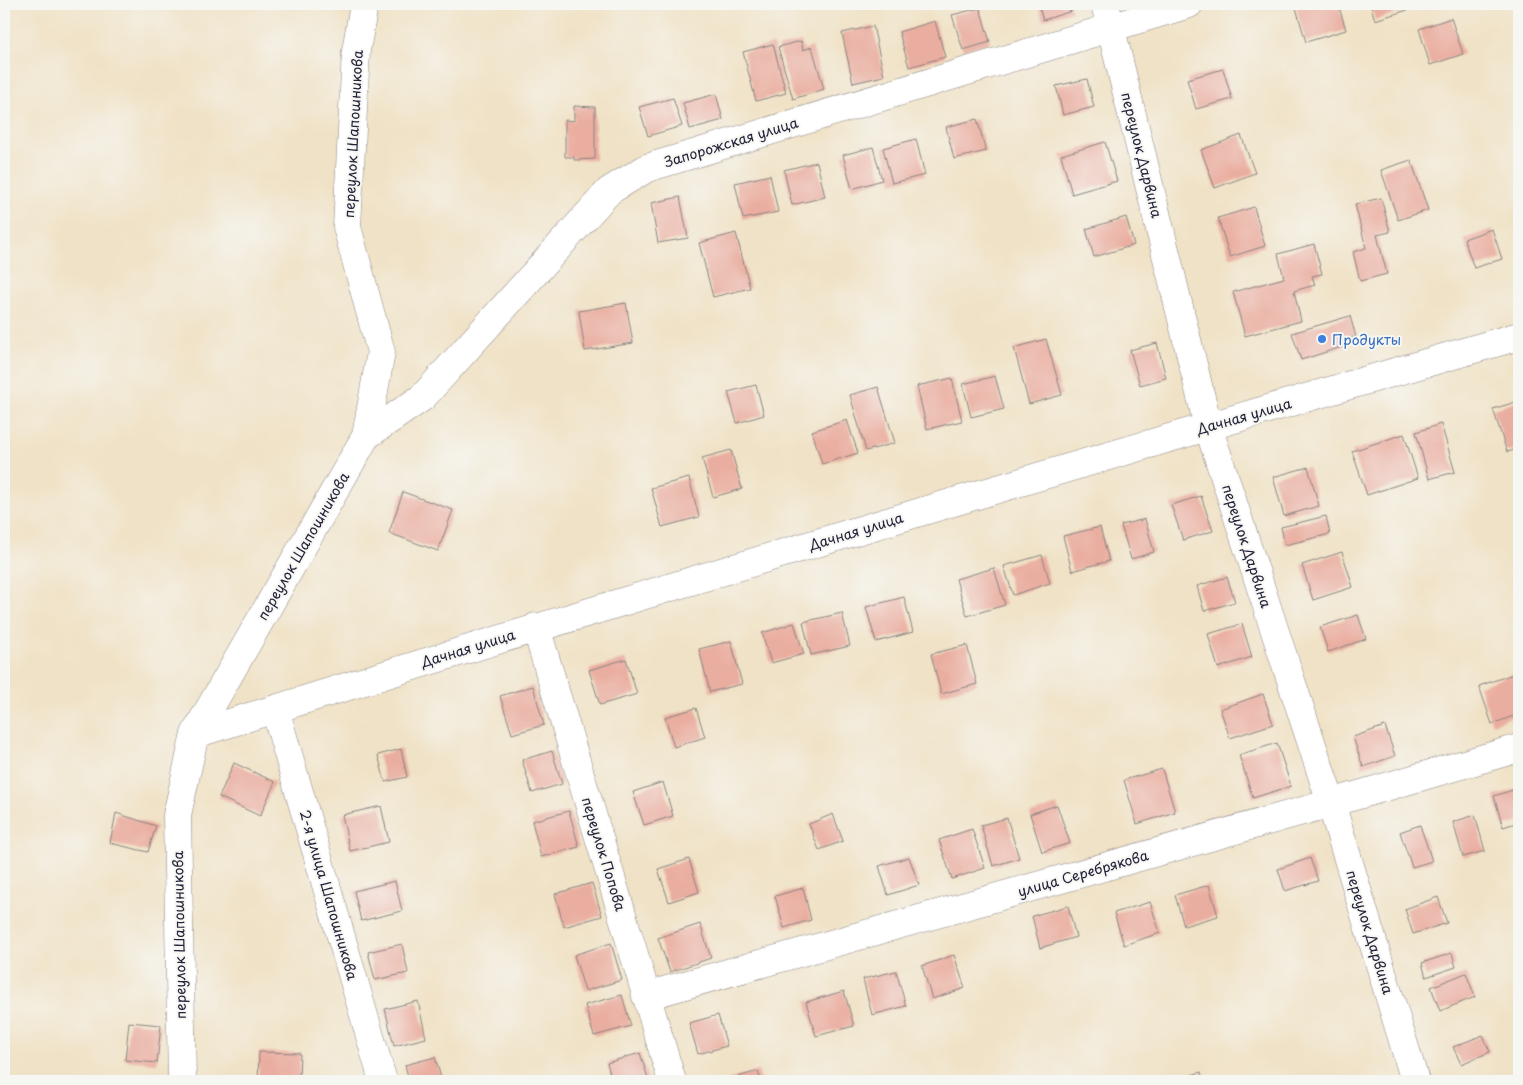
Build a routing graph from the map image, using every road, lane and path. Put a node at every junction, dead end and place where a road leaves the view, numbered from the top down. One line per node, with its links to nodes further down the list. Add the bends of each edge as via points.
1 (364, 4): 6 (street, переулок Шапошникова, via 356,51 347,228 381,352)
2 (1189, 4): 3 (street, Запорожская улица)
3 (1108, 15): 5 (street, переулок Дарвина); 6 (street, Запорожская улица, via 647,168 609,191 423,397)
4 (1519, 336): 5 (street, Дачная улица)
5 (1208, 426): 7 (street, Дачная улица); 11 (street, переулок Дарвина)
6 (366, 436): 9 (street, переулок Шапошникова)
7 (536, 627): 8 (street, Дачная улица); 12 (street, переулок Попова)
8 (275, 709): 9 (street, Дачная улица); 14 (street, 2-я улица Шапошникова)
9 (195, 734): 13 (street, переулок Шапошникова, via 177,815)
10 (1519, 748): 11 (street, улица Серебрякова)
11 (1331, 803): 12 (street, улица Серебрякова); 16 (street, переулок Дарвина)
12 (646, 996): 15 (street, переулок Попова)
13 (182, 1081)
14 (383, 1081)
15 (672, 1081)
16 (1415, 1081)

